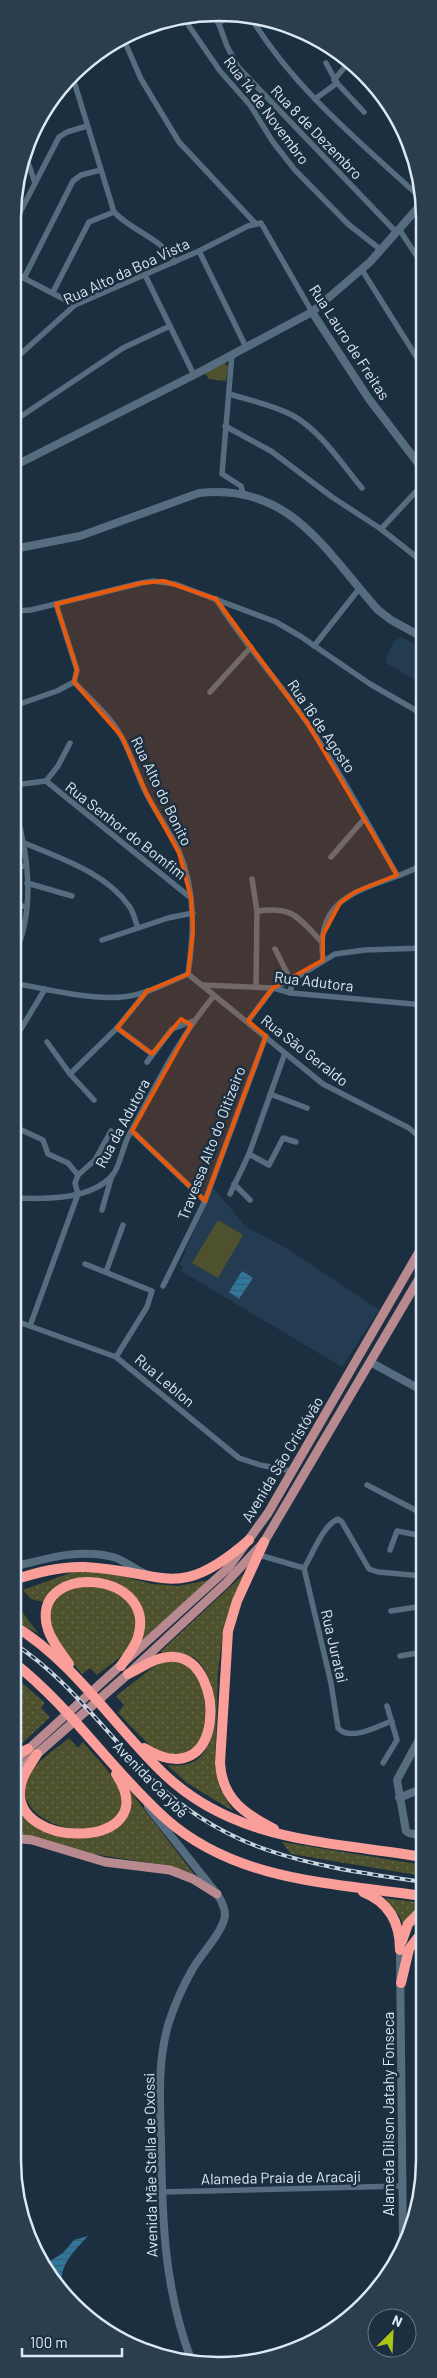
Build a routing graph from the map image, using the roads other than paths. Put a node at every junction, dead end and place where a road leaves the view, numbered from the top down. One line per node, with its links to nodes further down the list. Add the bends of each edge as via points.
1 (218, 21): 20 (street, Rua 8 de Dezembro, via 238,67)
2 (188, 24): 21 (street, Rua 14 de Novembro, via 220,71 250,105 278,149 348,224)
3 (256, 25): 9 (street, via 279,58)
4 (126, 45): 19 (street, Rua Lauro de Freitas, via 141,79 179,142)
5 (326, 63): 7 (street)
6 (346, 67): 7 (street)
7 (336, 82): 9 (street); 10 (street)
8 (75, 83): 11 (street)
9 (316, 99): 15 (street)
10 (364, 112)
11 (87, 126): 13 (street); 14 (street, via 59,137)
12 (29, 164): 14 (street)
13 (101, 170): 18 (street); 28 (street, via 82,175 74,181)
14 (35, 183): 16 (street)
15 (414, 192)
16 (22, 209)
17 (415, 210): 20 (main road)
18 (114, 212): 24 (street, via 126,224 160,243); 29 (street, via 89,222)
19 (258, 223): 22 (street, Rua Alto da Boa Vista); 31 (street, Rua Lauro de Freitas)
20 (398, 231): 21 (main road); 23 (street, Rua 8 de Dezembro)
21 (382, 250): 25 (main road)
22 (199, 251): 24 (street, Rua Alto da Boa Vista); 33 (street)
23 (416, 255)
24 (175, 262): 26 (street, Rua Alto da Boa Vista)
25 (362, 270): 31 (main road); 36 (street)
26 (145, 275): 30 (street, Rua Alto da Boa Vista); 32 (street)
27 (21, 277): 28 (street)
28 (24, 278): 29 (street)
29 (53, 292): 30 (street)
30 (75, 305): 34 (street, Rua Alto da Boa Vista)
31 (312, 312): 33 (main road); 41 (main road, Rua Lauro de Freitas, via 369,399)
32 (170, 326): 37 (street); 39 (street, via 123,348)
33 (246, 347): 35 (main road)
34 (21, 353)
35 (232, 354): 37 (main road); 38 (street)
36 (416, 356)
37 (194, 375): 42 (main road)
38 (229, 394): 40 (street); 43 (street, via 280,410 301,421 331,450)
39 (21, 417)
40 (225, 426): 45 (street, via 222,474 241,486); 46 (street, via 271,451)
41 (416, 461)
42 (21, 462)
43 (362, 488)
44 (416, 492): 46 (street)
45 (243, 493): 47 (main road, via 200,492 80,536); 49 (main road, via 300,521)
46 (381, 529): 48 (street)
47 (21, 548)
48 (416, 557)
49 (359, 589): 53 (main road, via 378,610); 54 (street)
50 (216, 599): 51 (street, via 175,584 152,581); 54 (street, via 276,622); 55 (street, Rua 16 de Agosto)
51 (56, 604): 52 (street); 56 (street, via 76,670)
52 (21, 611)
53 (416, 634)
54 (314, 646): 59 (street)
55 (251, 647): 57 (street); 63 (street, Rua 16 de Agosto, via 308,724)
56 (74, 682): 58 (street); 74 (street, Rua Alto do Bonito, via 122,737 147,795 179,853)
57 (210, 692)
58 (21, 704)
59 (416, 710)
60 (70, 743): 61 (street, Rua Senhor do Bomfim)
61 (46, 781): 62 (street, Rua Senhor do Bomfim); 74 (street, Rua Senhor do Bomfim)
62 (21, 784)
63 (365, 818): 66 (street); 70 (street, Rua 16 de Agosto)
64 (21, 838): 65 (street)
65 (22, 842): 68 (street); 79 (street, via 106,882 129,905)
66 (331, 857)
67 (21, 866): 68 (street)
68 (25, 866): 72 (street)
69 (416, 867): 70 (street)
70 (397, 875): 82 (street, via 355,892 340,903 329,918)
71 (252, 879): 77 (street)
72 (27, 883): 73 (street); 76 (street)
73 (72, 896)
74 (192, 898): 78 (street, Rua Alto do Bonito)
75 (21, 906): 76 (street)
76 (27, 906): 80 (street)
77 (257, 911): 82 (street, via 280,909 290,912); 90 (street)
78 (193, 913): 79 (street); 86 (street, Rua Alto do Bonito)
79 (138, 928): 81 (street)
80 (21, 940)
81 (102, 940)
82 (322, 942): 85 (street)
83 (416, 948): 85 (street, via 344,952)
84 (275, 949): 87 (street)
85 (323, 960): 87 (street)
86 (188, 974): 89 (street); 93 (street)
87 (291, 981): 91 (street); 94 (street)
88 (21, 984): 92 (street)
89 (202, 985): 90 (street, Rua Adutora); 95 (street, Rua São Geraldo)
90 (256, 986): 91 (street, Rua Adutora)
91 (273, 988): 94 (street, Rua Adutora); 98 (street)
92 (45, 989): 93 (street, via 117,997); 100 (street)
93 (147, 991): 99 (street)
94 (291, 993): 96 (street, Rua Adutora)
95 (213, 997): 97 (street, Rua da Adutora); 98 (street, Rua São Geraldo)
96 (416, 1004)
97 (193, 1021): 104 (street, via 172,1029); 112 (street, Rua da Adutora)
98 (248, 1021): 101 (street, Rua São Geraldo)
99 (117, 1028): 104 (street); 106 (street)
100 (21, 1030)
101 (266, 1036): 103 (street, Rua São Geraldo); 123 (street, Travessa Alto do Oitizeiro)
102 (47, 1042): 106 (street)
103 (285, 1053): 107 (street); 113 (street, Rua São Geraldo, via 335,1091)
104 (152, 1054): 105 (street)
105 (147, 1062)
106 (70, 1074): 108 (street)
107 (270, 1094): 109 (street); 115 (street)
108 (94, 1100)
109 (307, 1108)
110 (21, 1130): 116 (street, via 43,1140 48,1154 68,1163)
111 (111, 1131): 116 (street, via 95,1160)
112 (132, 1131): 117 (street, Rua da Adutora); 123 (street)
113 (416, 1134)
114 (296, 1142): 115 (street, via 283,1138 269,1165)
115 (249, 1154): 118 (street)
116 (78, 1175): 119 (street, via 75,1183)
117 (112, 1176): 119 (street, Rua da Adutora); 124 (street)
118 (234, 1184): 120 (street); 122 (street)
119 (78, 1194): 121 (street, Rua da Adutora); 132 (street)
120 (230, 1194)
121 (21, 1198)
122 (250, 1200)
123 (204, 1201): 130 (street, Travessa Alto do Oitizeiro)
124 (102, 1210)
125 (123, 1225): 128 (street)
126 (416, 1257): 136 (main road, Avenida São Cristóvão)
127 (85, 1264): 128 (street)
128 (106, 1272): 133 (street, via 152,1291 152,1297)
129 (416, 1284): 134 (main road, Avenida São Cristóvão)
130 (163, 1286)
131 (21, 1323): 132 (street, Rua Leblon)
132 (30, 1326): 133 (street, Rua Leblon)
133 (116, 1357): 136 (street, Rua Leblon, via 240,1458)
134 (372, 1363): 135 (main road); 141 (main road, Avenida São Cristóvão)
135 (416, 1388)
136 (292, 1471): 140 (main road, Avenida São Cristóvão)
137 (367, 1485): 138 (street)
138 (416, 1510)
139 (416, 1535): 142 (street, via 397,1531)
140 (248, 1540): 148 (highway, via 204,1573 182,1579); 154 (main road, Avenida São Cristóvão, via 228,1568)
141 (264, 1542): 143 (highway); 158 (main road, Avenida São Cristóvão, via 226,1583)
142 (390, 1550)
143 (259, 1556): 145 (street); 176 (highway, via 237,1601 228,1631 220,1773 227,1793 243,1812)
144 (21, 1565): 148 (main road, via 72,1554 106,1556)
145 (304, 1568): 146 (street, via 332,1522 338,1519 369,1569); 161 (street, Rua Juratai, via 340,1730 362,1732)
146 (416, 1575)
147 (21, 1578): 148 (highway, via 49,1570 83,1567)
148 (160, 1579)
149 (416, 1607): 150 (street)
150 (391, 1611)
151 (21, 1631): 159 (highway)
152 (416, 1653): 153 (street)
153 (400, 1656)
154 (121, 1666): 159 (highway, via 139,1634 140,1619 135,1605 124,1592 107,1584 88,1582 64,1586 49,1602 46,1623); 165 (main road, Avenida São Cristóvão, via 54,1726)
155 (21, 1668): 157 (highway)
156 (21, 1670): 157 (highway)
157 (28, 1673): 164 (highway, Avenida Carybé, via 67,1710)
158 (128, 1674): 162 (highway, via 158,1659 182,1658 200,1670 210,1704 204,1741 189,1758 162,1758); 165 (main road, Avenida São Cristóvão, via 61,1734)
159 (82, 1684): 162 (highway, Avenida Carybé)
160 (387, 1706): 161 (street)
161 (392, 1721): 168 (street, via 397,1740)
162 (134, 1742): 176 (highway, Avenida Carybé, via 172,1781 199,1802 241,1823)
163 (416, 1745): 174 (main road, via 397,1780)
164 (98, 1746): 170 (highway, Avenida Carybé); 173 (highway, via 123,1785 126,1807 114,1825 91,1833 57,1830 39,1824 26,1812)
165 (33, 1752): 166 (highway); 167 (main road); 169 (main road); 171 (highway)
166 (21, 1754)
167 (21, 1759)
168 (383, 1763)
169 (21, 1766)
170 (122, 1774): 179 (highway, Avenida Carybé, via 166,1819 208,1848 263,1871); 180 (main road, Avenida Mãe Stella de Oxóssi)
171 (21, 1783)
172 (416, 1791): 174 (main road)
173 (21, 1795)
174 (400, 1798): 175 (main road, via 406,1831)
175 (416, 1834)
176 (290, 1838): 178 (highway, Avenida Carybé)
177 (21, 1839): 180 (main road, via 105,1862 170,1870 193,1879)
178 (416, 1855)
179 (323, 1882): 181 (highway, Avenida Carybé); 184 (highway, via 379,1898 396,1921)
180 (216, 1894): 187 (main road, Avenida Mãe Stella de Oxóssi, via 224,1909 223,1922 183,1987 164,2041 160,2097)
181 (416, 1895)
182 (416, 1916): 184 (highway, via 408,1924)
183 (416, 1939): 184 (highway)
184 (404, 1952): 185 (highway)
185 (401, 1983): 186 (main road, Alameda Dilson Jatahy Fonseca)
186 (402, 2186): 187 (street, Alameda Praia de Aracaji); 188 (main road, Alameda Dilson Jatahy Fonseca)
187 (162, 2192): 189 (main road, Avenida Mãe Stella de Oxóssi, via 168,2278)
188 (403, 2230)
189 (190, 2354)

